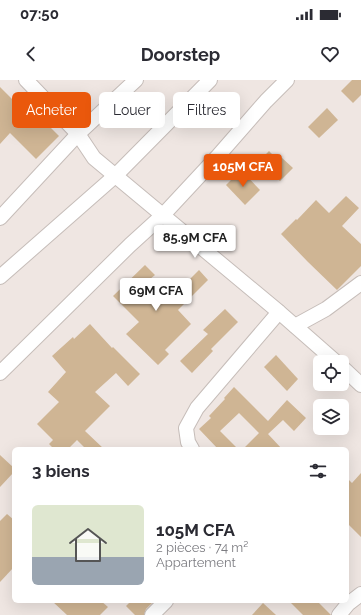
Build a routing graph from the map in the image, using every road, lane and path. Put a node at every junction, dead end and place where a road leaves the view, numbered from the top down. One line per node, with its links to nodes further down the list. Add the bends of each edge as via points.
1 (26, 80): 5 (street)
2 (136, 80): 5 (street)
3 (210, 80): 6 (street)
4 (287, 80): 7 (street)
5 (78, 134): 6 (street, via 94,158); 8 (street)
6 (115, 176): 7 (street); 9 (street)
7 (163, 215): 11 (street); 14 (street)
8 (0, 218)
9 (0, 277)
10 (361, 283): 12 (street, via 326,309)
11 (279, 312): 12 (street); 17 (street, via 197,408 186,428)
12 (295, 326): 13 (street)
13 (328, 355)
14 (0, 374)
15 (349, 374): 16 (street)
16 (361, 385)
17 (191, 447)
18 (361, 594): 19 (street)
19 (349, 601)
20 (164, 603): 22 (street)
21 (346, 603): 23 (street)
22 (152, 615)
23 (339, 615)

